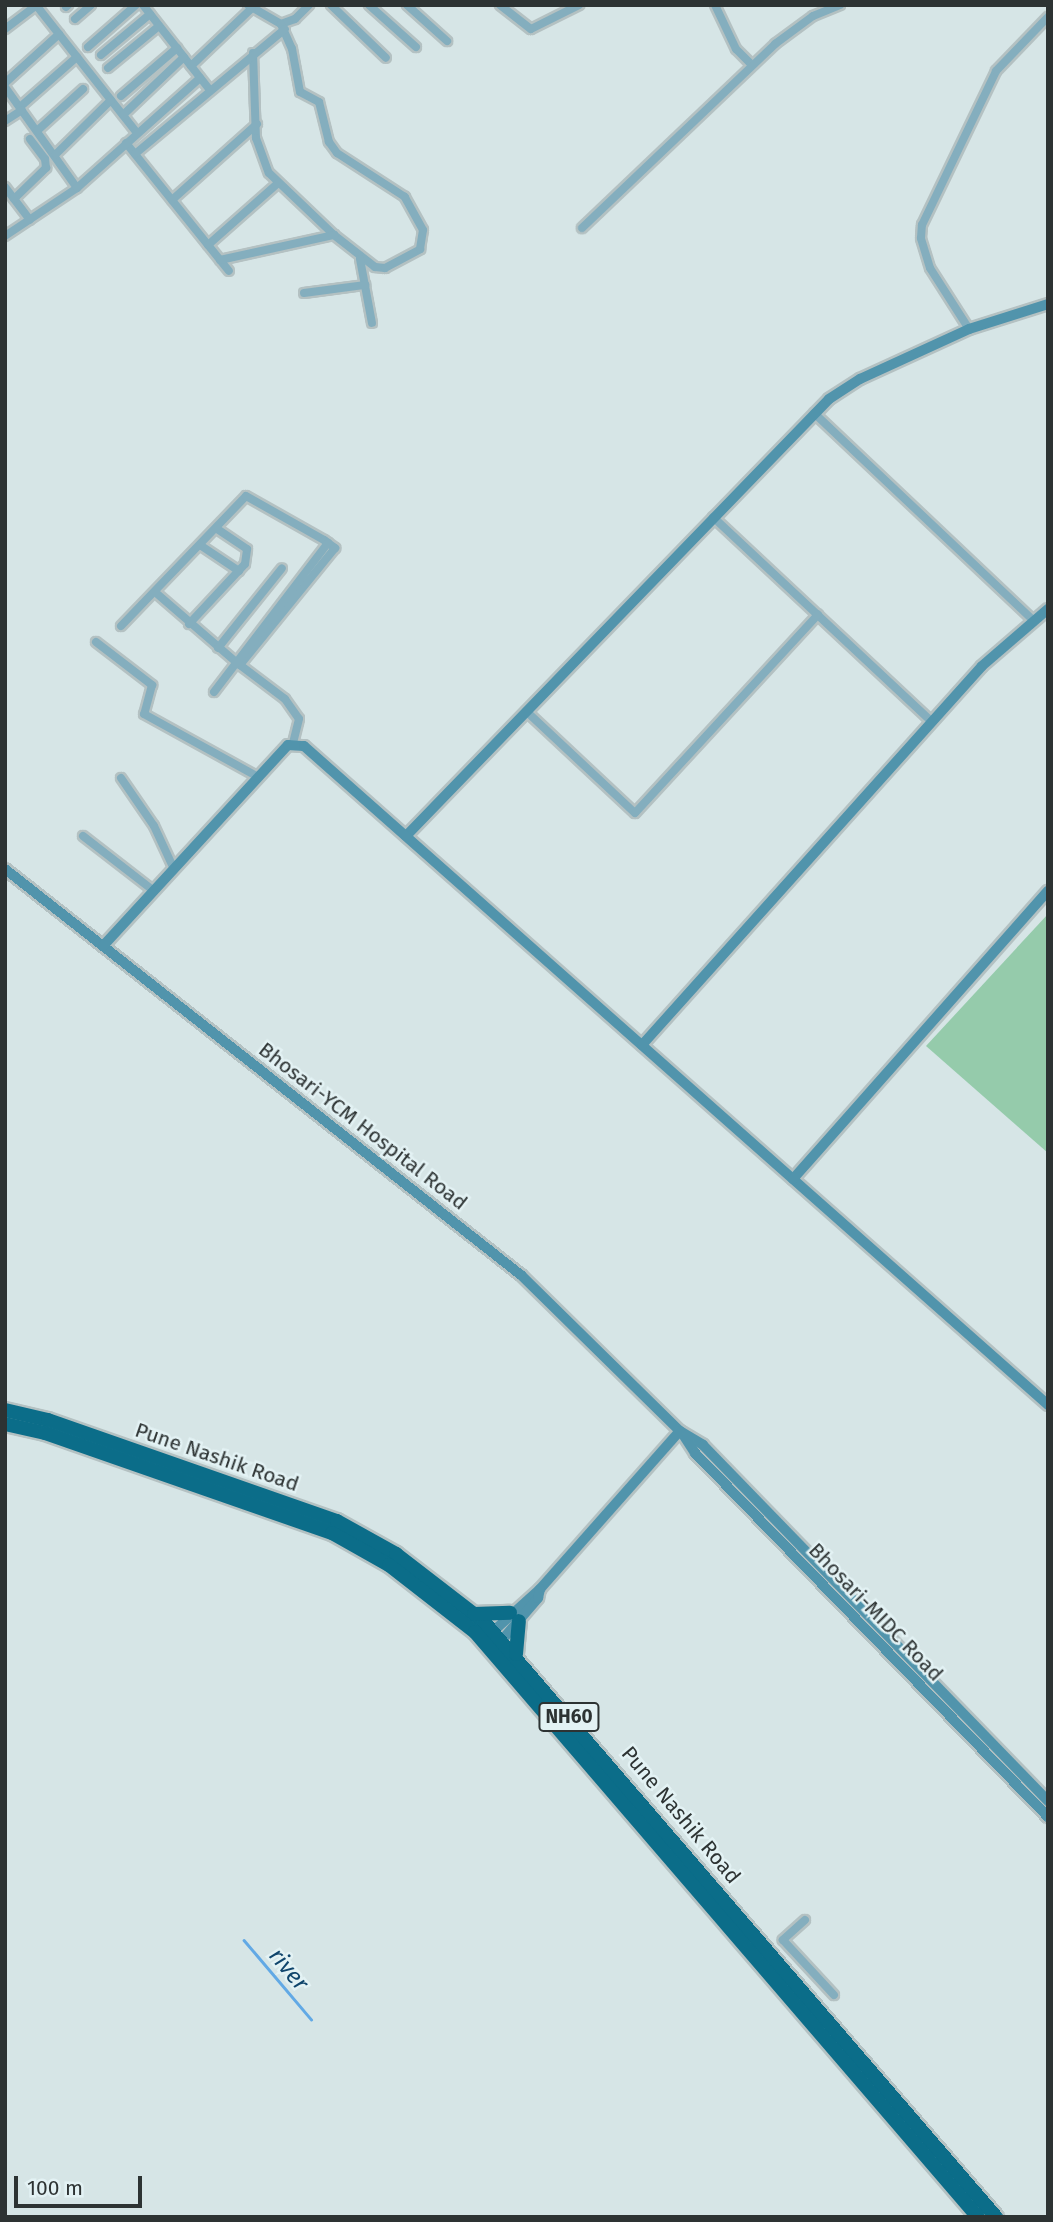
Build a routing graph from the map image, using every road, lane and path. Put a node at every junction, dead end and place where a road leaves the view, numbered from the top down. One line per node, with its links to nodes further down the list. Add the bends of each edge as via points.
1 (36, 5): 20 (street); 21 (street)
2 (91, 5): 17 (street)
3 (136, 5): 23 (street)
4 (143, 5): 15 (street)
5 (331, 5): 30 (street)
6 (407, 5): 22 (street)
7 (500, 5): 8 (street, via 531,29)
8 (579, 5)
9 (715, 5): 31 (street, via 728,36)
10 (840, 5): 14 (street)
11 (305, 6): 19 (street)
12 (250, 7): 19 (street); 32 (street)
13 (375, 7): 24 (street)
14 (826, 8): 31 (street)
15 (150, 14): 18 (street); 27 (street)
16 (1048, 16): 67 (street, via 996,71 922,225 920,238 930,268)
17 (75, 19)
18 (159, 26): 25 (street); 33 (street)
19 (283, 27): 26 (street); 60 (street, via 300,92 319,102 324,131 333,148 396,188 424,230 420,249 385,268)
20 (5, 29)
21 (59, 34): 28 (street); 35 (street)
22 (447, 41)
23 (88, 47)
24 (416, 47)
25 (177, 48): 29 (street); 38 (street)
26 (253, 53): 37 (street); 43 (street)
27 (101, 55)
28 (77, 57): 39 (street); 40 (street)
29 (184, 57): 32 (street); 41 (street)
30 (386, 58)
31 (751, 64): 56 (street)
32 (191, 65): 34 (street)
33 (108, 68)
34 (200, 78): 37 (street); 45 (street)
35 (5, 85): 40 (street)
36 (83, 89): 44 (street)
37 (210, 90): 49 (street)
38 (121, 96)
39 (111, 100): 41 (street); 48 (street)
40 (21, 109): 42 (street); 44 (street)
41 (123, 115): 45 (street)
42 (5, 121)
43 (257, 124): 50 (street, via 263,163); 54 (street)
44 (38, 130): 48 (street)
45 (137, 133): 47 (street)
46 (30, 139): 53 (street, via 46,168)
47 (126, 143): 49 (street); 52 (street)
48 (56, 154): 52 (street)
49 (135, 154): 54 (street)
50 (278, 183): 57 (street); 59 (street)
51 (5, 187): 53 (street)
52 (77, 188): 55 (street)
53 (14, 199): 55 (street)
54 (172, 200): 59 (street)
55 (30, 220): 58 (street)
56 (582, 228)
57 (334, 235): 60 (street); 61 (street)
58 (5, 236)
59 (208, 245): 61 (street)
60 (360, 259): 63 (street)
61 (220, 260): 62 (street)
62 (229, 271)
63 (365, 285): 64 (street); 66 (street)
64 (304, 293)
65 (1048, 304): 67 (street)
66 (372, 323)
67 (969, 329): 68 (street, via 860,379)
68 (814, 413): 69 (street); 77 (street)
69 (713, 517): 76 (street); 84 (street)
70 (216, 528): 71 (street); 73 (street, via 247,549); 82 (street, via 246,496 335,548)
71 (200, 545): 73 (street); 74 (street)
72 (282, 568): 81 (street)
73 (239, 571): 78 (street)
74 (155, 592): 78 (street); 79 (street)
75 (1048, 609): 77 (street)
76 (818, 615): 84 (street, via 635,813); 85 (street)
77 (1032, 619): 85 (street)
78 (190, 624): 81 (street)
79 (121, 626)
80 (96, 642): 87 (street, via 152,685 144,714)
81 (218, 648): 82 (street)
82 (238, 663): 83 (street); 86 (street, via 285,699 299,719)
83 (216, 693)
84 (526, 711): 90 (street)
85 (932, 722): 96 (street)
86 (293, 743): 87 (street); 90 (street, via 308,748)
87 (258, 777): 92 (street)
88 (121, 778): 92 (street, via 154,826)
89 (83, 836): 93 (street)
90 (406, 836): 96 (street)
91 (5, 869): 95 (street, Bhosari-YCM Hospital Road)
92 (174, 869): 93 (street)
93 (154, 891): 95 (street)
94 (1048, 891): 97 (street)
95 (103, 946): 101 (street, Bhosari-YCM Hospital Road, via 521,1275)
96 (642, 1045): 97 (street)
97 (793, 1180): 98 (street)
98 (1048, 1405)
99 (5, 1410): 102 (highway, Pune Nashik Road / NH60, via 48,1420 337,1521 397,1554)
100 (5, 1424): 104 (highway, Pune Nashik Road / NH60, via 45,1433 332,1533 419,1586)
101 (680, 1431): 103 (street); 106 (street, Bhosari-MIDC Road, via 703,1445); 107 (street, Bhosari-MIDC Road, via 695,1453)
102 (474, 1614): 103 (highway); 104 (highway, Pune Nashik Road / NH60)
103 (514, 1617): 104 (street); 105 (highway)
104 (493, 1640): 105 (highway, Pune Nashik Road / NH60); 110 (highway, Pune Nashik Road / NH60)
105 (516, 1654): 111 (highway, Pune Nashik Road / NH60)
106 (1048, 1801)
107 (1048, 1817)
108 (805, 1920): 109 (street, via 783,1940)
109 (834, 1995)
110 (978, 2217)
111 (996, 2217)

